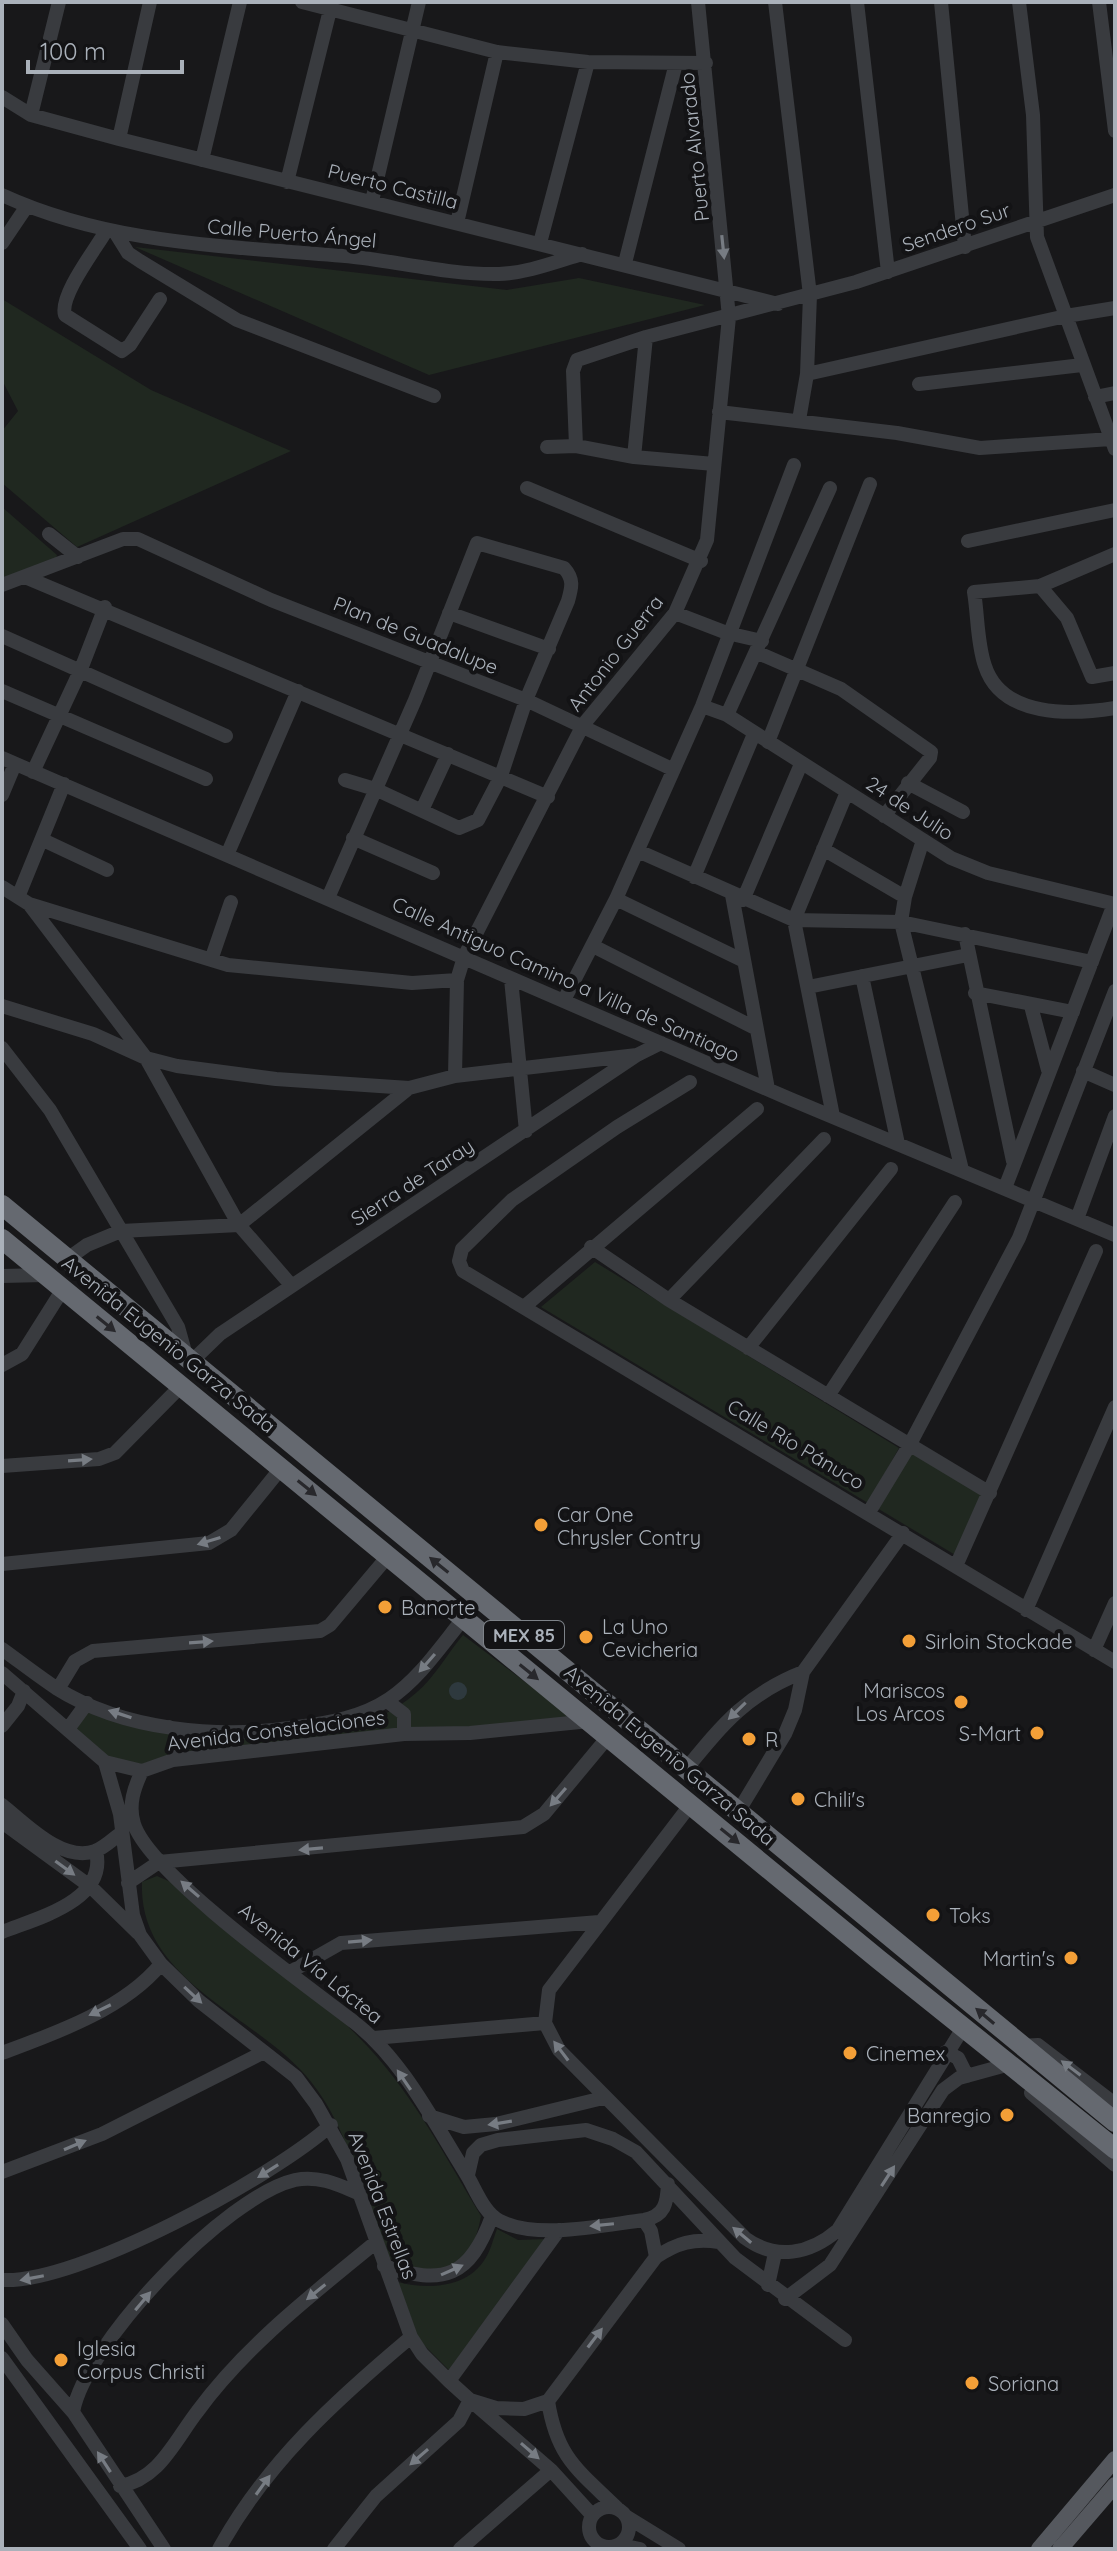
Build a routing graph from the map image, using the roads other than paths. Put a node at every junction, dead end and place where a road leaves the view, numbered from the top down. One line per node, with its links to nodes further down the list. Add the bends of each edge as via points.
1 (59, 2): 19 (street)
2 (150, 2): 21 (street)
3 (240, 2): 22 (street)
4 (302, 2): 12 (street)
5 (419, 2): 13 (street)
6 (698, 2): 17 (street, Puerto Alvarado)
7 (775, 2): 38 (street)
8 (857, 2): 36 (street)
9 (941, 2): 33 (street)
10 (1019, 2): 28 (street, via 1033,115)
11 (1099, 2): 20 (street)
12 (330, 10): 13 (street); 23 (street)
13 (413, 30): 14 (street); 26 (street)
14 (497, 52): 15 (street); 29 (street)
15 (588, 62): 16 (street); 32 (street)
16 (676, 63): 17 (street); 35 (street)
17 (706, 63): 37 (street, Puerto Alvarado, one-way to 37)
18 (2, 97): 19 (street, Puerto Castilla)
19 (31, 115): 21 (street, Puerto Castilla)
20 (1115, 131)
21 (119, 139): 22 (street, Puerto Castilla)
22 (202, 160): 23 (street, Puerto Castilla)
23 (287, 182): 26 (street, Puerto Castilla)
24 (2, 195): 27 (street, Calle Puerto Ángel)
25 (1115, 195): 28 (street, Sendero Sur)
26 (372, 201): 29 (street, Puerto Castilla)
27 (27, 206): 30 (street, Calle Puerto Ángel); 31 (street)
28 (1035, 221): 33 (street, Sendero Sur); 42 (street)
29 (457, 223): 32 (street, Puerto Castilla)
30 (110, 232): 34 (street, Calle Puerto Ángel, via 245,251 497,274); 39 (street, via 68,292 65,315 122,351); 49 (street, via 128,253 237,320)
31 (2, 243)
32 (540, 243): 34 (street, Puerto Castilla)
33 (965, 247): 36 (street, Sendero Sur)
34 (582, 254): 35 (street, Puerto Castilla)
35 (625, 263): 37 (street, Puerto Castilla)
36 (888, 272): 38 (street, Sendero Sur)
37 (727, 289): 40 (street, Puerto Castilla); 43 (street, Puerto Alvarado)
38 (810, 295): 40 (street); 46 (street)
39 (160, 299)
40 (778, 304): 43 (street)
41 (1115, 308): 42 (street)
42 (1066, 316): 45 (street); 46 (street)
43 (729, 317): 44 (street); 51 (street, Antonio Guerra)
44 (646, 337): 54 (street, via 577,360); 56 (street)
45 (1082, 365): 47 (street); 50 (street)
46 (807, 374): 52 (street)
47 (919, 384)
48 (1115, 393): 50 (street)
49 (434, 396)
50 (1095, 397): 53 (street)
51 (719, 412): 52 (street); 57 (street, Antonio Guerra)
52 (799, 420): 53 (street, via 980,448)
53 (1113, 444)
54 (576, 446): 55 (street); 56 (street)
55 (547, 447)
56 (634, 457): 57 (street)
57 (714, 464): 67 (street, Antonio Guerra, via 711,522)
58 (794, 465): 74 (street)
59 (870, 484): 79 (street)
60 (527, 488): 67 (street)
61 (830, 488): 76 (street)
62 (1115, 510): 64 (street)
63 (49, 534): 66 (street)
64 (968, 541)
65 (1115, 554): 70 (street)
66 (78, 557): 68 (street); 78 (street, Plan de Guadalupe, via 123,539 143,541 271,600)
67 (701, 561): 73 (street, Antonio Guerra)
68 (25, 577): 69 (street); 71 (street)
69 (2, 585)
70 (1040, 586): 81 (street, via 1067,618 1086,668 1096,678); 86 (street, via 974,592 985,666 997,686 1041,710)
71 (105, 607): 80 (street); 83 (street)
72 (449, 613): 77 (street); 77 (street, via 477,543 564,568 572,588); 78 (street)
73 (675, 613): 74 (street); 89 (street, Antonio Guerra)
74 (727, 633): 76 (street); 85 (street)
75 (2, 636): 80 (street)
76 (760, 647): 79 (street); 88 (street)
77 (549, 649): 84 (street)
78 (430, 662): 84 (street, Plan de Guadalupe); 91 (street)
79 (797, 667): 93 (street); 102 (street, via 869,705 928,750 930,758)
80 (81, 669): 87 (street); 92 (street)
81 (1115, 673)
82 (2, 691): 87 (street)
83 (298, 691): 91 (street); 116 (street)
84 (526, 700): 89 (street, Plan de Guadalupe); 99 (street)
85 (702, 706): 88 (street, 24 de Julio); 97 (street)
86 (1115, 708)
87 (58, 715): 98 (street); 100 (street)
88 (727, 715): 90 (street, 24 de Julio)
89 (583, 725): 97 (street, Plan de Guadalupe); 107 (street, Antonio Guerra)
90 (754, 734): 93 (street, 24 de Julio); 119 (street)
91 (399, 735): 94 (street); 104 (street)
92 (226, 736)
93 (768, 742): 96 (street, 24 de Julio)
94 (448, 754): 99 (street); 108 (street)
95 (9, 761): 98 (street, Calle Antiguo Camino a Villa de Santiago); 106 (street)
96 (801, 764): 105 (street, 24 de Julio); 123 (street)
97 (672, 769): 115 (street)
98 (33, 772): 103 (street, Calle Antiguo Camino a Villa de Santiago)
99 (501, 776): 107 (street); 108 (street, via 478,820 459,828)
100 (206, 779)
101 (345, 780): 104 (street)
102 (908, 783): 109 (street); 110 (street)
103 (64, 784): 112 (street); 116 (street, Calle Antiguo Camino a Villa de Santiago)
104 (375, 789): 108 (street); 111 (street)
105 (847, 792): 110 (street, 24 de Julio); 114 (street)
106 (2, 795)
107 (548, 797): 133 (street, Antonio Guerra)
108 (422, 810)
109 (963, 812)
110 (884, 816): 113 (street, 24 de Julio)
111 (353, 838): 118 (street); 122 (street)
112 (43, 840): 117 (street); 125 (street)
113 (923, 840): 121 (street); 127 (street, 24 de Julio, via 988,873)
114 (823, 849): 121 (street); 128 (street)
115 (638, 851): 119 (street); 124 (street)
116 (227, 855): 122 (street, Calle Antiguo Camino a Villa de Santiago)
117 (107, 870)
118 (433, 873)
119 (694, 877): 123 (street)
120 (2, 887): 125 (street)
121 (905, 897): 129 (street)
122 (328, 898): 133 (street, Calle Antiguo Camino a Villa de Santiago)
123 (738, 898): 128 (street); 135 (street)
124 (616, 899): 131 (street); 135 (street)
125 (24, 900): 134 (street); 152 (street)
126 (231, 902): 134 (street)
127 (1115, 904): 136 (street)
128 (794, 920): 129 (street); 141 (street)
129 (901, 922): 130 (street); 137 (street)
130 (965, 934): 132 (street); 136 (street)
131 (593, 946): 144 (street); 148 (street)
132 (968, 955): 137 (street); 143 (street)
133 (464, 957): 139 (street, Calle Antiguo Camino a Villa de Santiago); 140 (street, Antonio Guerra)
134 (211, 960): 140 (street, via 380,981)
135 (744, 961): 148 (street)
136 (1092, 962): 147 (street)
137 (913, 966): 138 (street); 169 (street)
138 (862, 976): 141 (street); 166 (street)
139 (511, 979): 144 (street, Calle Antiguo Camino a Villa de Santiago); 153 (street)
140 (457, 980): 156 (street, Antonio Guerra)
141 (808, 987): 162 (street)
142 (1115, 991): 155 (street)
143 (975, 993): 146 (street); 167 (street)
144 (564, 1000): 149 (street, Calle Antiguo Camino a Villa de Santiago)
145 (2, 1006): 152 (street, via 93,1034)
146 (1031, 1006): 147 (street); 154 (street)
147 (1073, 1012): 154 (street)
148 (755, 1028): 160 (street)
149 (661, 1043): 151 (street, Sierra de Taray); 160 (street, Calle Antiguo Camino a Villa de Santiago)
150 (2, 1048): 176 (street, via 50,1110)
151 (637, 1055): 153 (street); 164 (street, Sierra de Taray)
152 (146, 1058): 159 (street, via 208,1071); 175 (street)
153 (518, 1070): 156 (street); 164 (street)
154 (1048, 1070): 167 (street)
155 (1083, 1071): 158 (street); 171 (street)
156 (455, 1076): 159 (street)
157 (690, 1082): 187 (street, Calle Río Pánuco, via 512,1200 462,1249 459,1261 469,1275)
158 (1115, 1085)
159 (415, 1087): 175 (street)
160 (768, 1089): 162 (street, Calle Antiguo Camino a Villa de Santiago)
161 (757, 1109): 179 (street)
162 (833, 1116): 166 (street, Calle Antiguo Camino a Villa de Santiago)
163 (1115, 1116): 174 (street)
164 (526, 1131): 184 (street, Sierra de Taray)
165 (824, 1139): 186 (street)
166 (898, 1144): 169 (street, Calle Antiguo Camino a Villa de Santiago)
167 (1014, 1161): 170 (street)
168 (891, 1169): 188 (street)
169 (962, 1170): 170 (street, Calle Antiguo Camino a Villa de Santiago)
170 (1005, 1188): 171 (street, Calle Antiguo Camino a Villa de Santiago)
171 (1034, 1201): 174 (street, Calle Antiguo Camino a Villa de Santiago); 194 (street)
172 (955, 1202): 192 (street)
173 (2, 1205): 181 (highway, Avenida Eugenio Garza Sada / MEX 85)
174 (1077, 1219): 177 (street, Calle Antiguo Camino a Villa de Santiago)
175 (239, 1225): 176 (street); 184 (street)
176 (121, 1231): 181 (street); 189 (street, via 178,1327)
177 (1115, 1235)
178 (2, 1239): 182 (highway, Avenida Eugenio Garza Sada / MEX 85)
179 (591, 1247): 186 (street); 187 (street)
180 (1096, 1251): 197 (street)
181 (66, 1260): 189 (highway, Avenida Eugenio Garza Sada / MEX 85)
182 (45, 1275): 183 (street); 185 (highway, Avenida Eugenio Garza Sada / MEX 85)
183 (2, 1276)
184 (291, 1285): 189 (street, Sierra de Taray)
185 (63, 1289): 190 (street, via 22,1354); 191 (highway, Avenida Eugenio Garza Sada / MEX 85, one-way to 191)
186 (669, 1300): 188 (street)
187 (525, 1306): 198 (street, Calle Río Pánuco)
188 (748, 1348): 192 (street)
189 (189, 1361): 223 (highway, Avenida Eugenio Garza Sada / MEX 85, one-way to 189)
190 (2, 1365)
191 (182, 1385): 195 (street, one-way to 191, via 99,1459 115,1453); 196 (highway, Avenida Eugenio Garza Sada / MEX 85)
192 (828, 1396): 194 (street)
193 (1115, 1407): 204 (street)
194 (909, 1446): 197 (street); 198 (street)
195 (2, 1466)
196 (282, 1467): 200 (highway, Avenida Eugenio Garza Sada / MEX 85, one-way to 200); 201 (street, one-way to 201, via 231,1530 209,1543)
197 (990, 1493): 202 (street)
198 (869, 1512): 199 (street, Calle Río Pánuco)
199 (903, 1533): 202 (street, Calle Río Pánuco); 209 (street)
200 (389, 1555): 205 (highway, Avenida Eugenio Garza Sada / MEX 85); 211 (street, one-way to 200, via 75,1661 93,1651 320,1631)
201 (2, 1564)
202 (956, 1566): 204 (street, Calle Río Pánuco)
203 (1115, 1603): 207 (street)
204 (1026, 1610): 207 (street, Calle Río Pánuco)
205 (463, 1619): 213 (street, Avenida Constelaciones, one-way to 213); 215 (highway, Avenida Eugenio Garza Sada / MEX 85, one-way to 215)
206 (2, 1649): 211 (street, Avenida Constelaciones)
207 (1094, 1650): 208 (street, Calle Río Pánuco)
208 (1115, 1662)
209 (803, 1672): 223 (street, one-way to 223, via 738,1707); 227 (street, via 785,1734)
210 (2, 1673): 212 (street)
211 (58, 1689): 214 (street, Avenida Constelaciones)
212 (24, 1691): 216 (street); 218 (street)
213 (387, 1701): 217 (street, Avenida Constelaciones, via 338,1721 254,1734); 219 (street, via 404,1714)
214 (87, 1703): 217 (street, Avenida Constelaciones, one-way to 214); 218 (street)
215 (590, 1721): 219 (street, Avenida Constelaciones); 220 (highway, Avenida Eugenio Garza Sada / MEX 85)
216 (2, 1726)
217 (169, 1727): 221 (street, via 176,1731 180,1746)
218 (68, 1729): 222 (street)
219 (404, 1734): 221 (street, Avenida Constelaciones)
220 (608, 1737): 225 (highway, Avenida Eugenio Garza Sada / MEX 85); 231 (street, one-way to 231, via 544,1814 510,1831)
221 (173, 1760): 224 (street, Avenida Constelaciones)
222 (105, 1762): 224 (street); 229 (street, via 117,1797)
223 (686, 1769): 227 (highway, Avenida Eugenio Garza Sada / MEX 85)
224 (142, 1771): 231 (street, Avenida Vía Láctea, via 131,1811 142,1841)
225 (691, 1804): 234 (street); 240 (highway, Avenida Eugenio Garza Sada / MEX 85, one-way to 240)
226 (2, 1805): 230 (street, via 65,1850)
227 (738, 1812): 242 (highway, Avenida Eugenio Garza Sada / MEX 85, one-way to 227)
228 (2, 1822): 233 (street, Avenida Estrellas, one-way to 233)
229 (121, 1833): 230 (street); 232 (street)
230 (96, 1851): 233 (street, via 98,1868)
231 (159, 1862): 232 (street); 238 (street, Avenida Vía Láctea, one-way to 231)
232 (128, 1883): 236 (street, Avenida Estrellas)
233 (91, 1887): 235 (street, via 51,1912); 236 (street, Avenida Estrellas)
234 (599, 1922): 238 (street, one-way to 234, via 341,1943); 239 (street, via 549,1990)
235 (2, 1932)
236 (140, 1935): 237 (street, Avenida Estrellas)
237 (161, 1964): 243 (street, Avenida Estrellas, one-way to 243); 245 (street, one-way to 245, via 118,2000)
238 (290, 1972): 241 (street, Avenida Vía Láctea)
239 (545, 2023): 241 (street); 248 (street, one-way to 239, via 559,2050)
240 (963, 2028): 244 (street); 246 (highway, Avenida Eugenio Garza Sada / MEX 85)
241 (374, 2038): 251 (street, Avenida Vía Láctea, one-way to 241)
242 (1021, 2046): 246 (highway, Avenida Eugenio Garza Sada / MEX 85); 249 (street, one-way to 242, via 1038,2045)
243 (264, 2052): 253 (street, Avenida Estrellas, via 296,2077); 260 (street, one-way to 243, via 102,2134)
244 (946, 2052): 247 (street, via 958,2058); 271 (street, via 844,2222)
245 (2, 2053)
246 (1026, 2070): 247 (street); 252 (highway, Avenida Eugenio Garza Sada / MEX 85); 258 (highway, Avenida Eugenio Garza Sada / MEX 85); 259 (street, via 1026,2089)
247 (967, 2076): 274 (street, one-way to 247, via 943,2090)
248 (608, 2103): 250 (street); 256 (street); 272 (street, one-way to 248, via 756,2247 737,2231)
249 (1115, 2104)
250 (556, 2110): 254 (street, one-way to 254); 255 (street, via 553,2121)
251 (429, 2116): 254 (street); 261 (street, Avenida Vía Láctea)
252 (1115, 2122)
253 (331, 2125): 263 (street, Avenida Estrellas); 264 (street, one-way to 264, via 268,2173)
254 (464, 2127): 257 (street, via 463,2141)
255 (563, 2134): 256 (street); 257 (street, via 498,2140)
256 (603, 2134): 262 (street, via 636,2152)
257 (476, 2149): 261 (street)
258 (1115, 2149)
259 (1115, 2165)
260 (2, 2172)
261 (468, 2175): 265 (street, Avenida Vía Láctea)
262 (668, 2184): 266 (street, via 665,2207); 270 (street)
263 (360, 2194): 268 (street, via 314,2178 286,2183); 269 (street, Avenida Estrellas)
264 (191, 2214): 268 (street); 276 (street, one-way to 276, via 43,2277)
265 (492, 2216): 267 (street, via 517,2227); 275 (street, one-way to 265, via 424,2277 450,2274 478,2250)
266 (644, 2220): 267 (street, one-way to 267); 273 (street)
267 (559, 2230): 283 (street)
268 (204, 2237): 286 (street, one-way to 268, via 95,2359 171,2267)
269 (376, 2242): 275 (street, Avenida Estrellas); 293 (street, one-way to 293, via 256,2346 198,2410 151,2474)
270 (719, 2242): 273 (street, via 692,2240); 277 (street)
271 (814, 2248): 272 (street); 274 (street)
272 (775, 2253): 277 (street)
273 (656, 2257): 285 (street, one-way to 273)
274 (830, 2265): 278 (street)
275 (384, 2266): 280 (street, Avenida Estrellas)
276 (2, 2280)
277 (768, 2285): 278 (street)
278 (785, 2299): 281 (street)
279 (2, 2324): 286 (street)
280 (411, 2337): 283 (street, Avenida Estrellas); 303 (street, one-way to 280, via 303,2435)
281 (845, 2340)
282 (2, 2358): 288 (street)
283 (449, 2381): 284 (street, Avenida Estrellas)
284 (470, 2400): 285 (street, Avenida Estrellas, via 513,2410); 291 (street, Avenida Estrellas, one-way to 291); 304 (street, one-way to 304, via 459,2421 383,2488)
285 (548, 2401): 295 (street, via 552,2428 565,2455)
286 (73, 2412): 287 (street)
287 (83, 2430): 288 (street, via 73,2442); 293 (street, one-way to 287)
288 (63, 2444): 301 (street)
289 (1115, 2450): 297 (street, via 1062,2512)
290 (1115, 2459): 297 (main road)
291 (551, 2470): 296 (street, Avenida Estrellas); 305 (street)
292 (1115, 2485): 298 (main road)
293 (120, 2486): 302 (street)
294 (1115, 2495): 298 (street)
295 (622, 2513): 296 (street, via 599,2509); 300 (street, via 630,2527); 307 (street)
296 (592, 2515): 299 (street)
297 (1054, 2531): 308 (main road)
298 (1072, 2535): 309 (main road)
299 (587, 2544): 300 (street)
300 (610, 2547): 306 (street)
301 (140, 2549)
302 (164, 2549)
303 (219, 2549)
304 (334, 2549)
305 (460, 2549)
306 (640, 2549)
307 (679, 2549)
308 (1039, 2549)
309 (1060, 2549)

